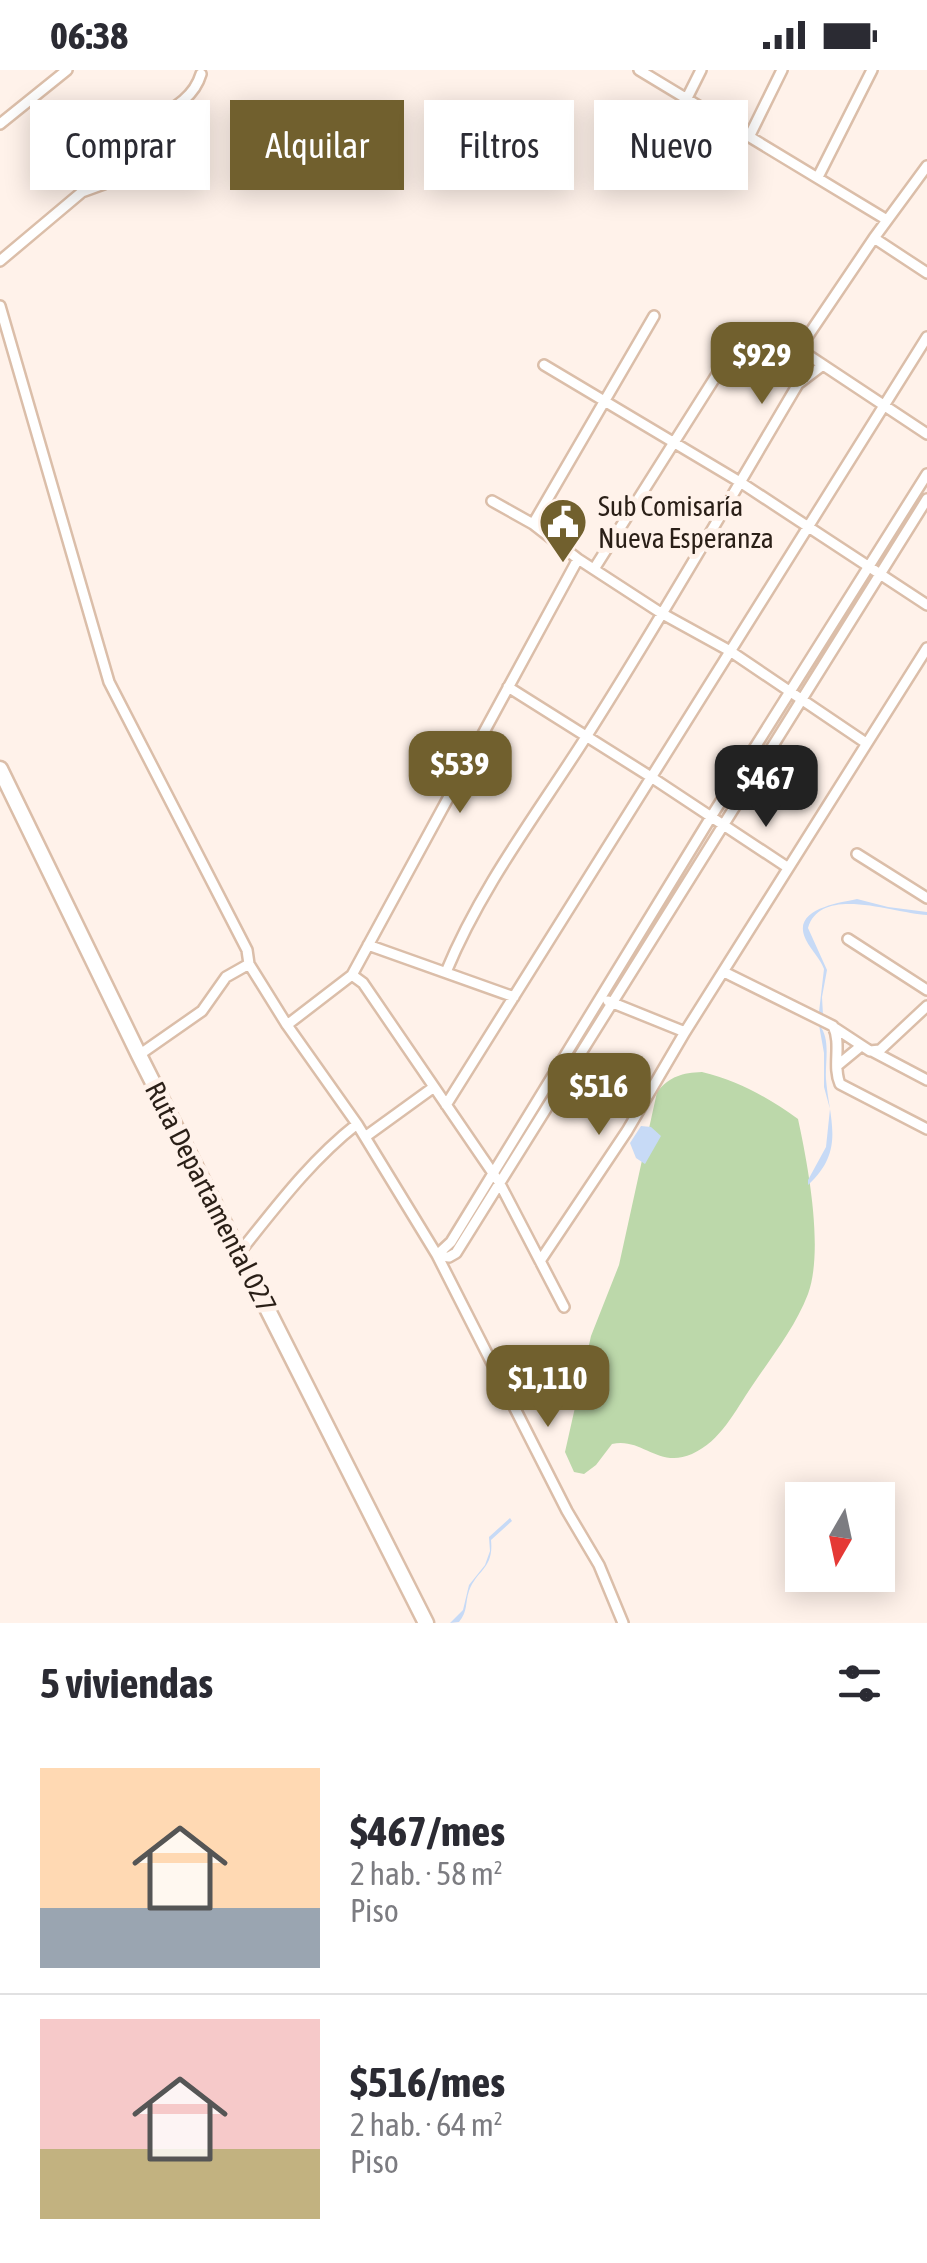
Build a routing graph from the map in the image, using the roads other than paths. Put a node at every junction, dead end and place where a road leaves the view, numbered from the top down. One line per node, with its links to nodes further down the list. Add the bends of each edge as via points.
1 (67, 70): 8 (street)
2 (639, 70): 7 (street)
3 (701, 70): 7 (street)
4 (782, 70): 9 (street)
5 (872, 70): 11 (street)
6 (201, 74): 14 (street, via 194,92 120,144 104,184 82,192)
7 (687, 98): 9 (street)
8 (0, 124)
9 (750, 135): 11 (street)
10 (927, 166): 12 (street)
11 (818, 177): 12 (street)
12 (887, 220): 13 (street)
13 (874, 238): 15 (street); 19 (street)
14 (0, 262)
15 (927, 272)
16 (0, 306): 56 (street, via 109,682)
17 (654, 316): 24 (street)
18 (927, 338): 25 (street)
19 (799, 349): 21 (street); 23 (street)
20 (728, 358): 27 (street)
21 (823, 364): 23 (street); 25 (street)
22 (544, 365): 24 (street)
23 (798, 384): 29 (street)
24 (604, 402): 27 (street); 32 (street)
25 (885, 406): 26 (street); 33 (street)
26 (927, 434)
27 (674, 443): 29 (street); 36 (street)
28 (927, 474): 35 (street)
29 (740, 482): 33 (street); 39 (street)
30 (927, 498): 37 (street)
31 (492, 501): 32 (street)
32 (533, 524): 34 (street)
33 (807, 526): 35 (street); 41 (street)
34 (578, 559): 36 (street); 42 (street)
35 (868, 567): 37 (street); 43 (street)
36 (594, 569): 39 (street)
37 (879, 574): 38 (street); 44 (street)
38 (927, 605)
39 (661, 613): 41 (street); 45 (street)
40 (927, 648): 46 (street)
41 (730, 652): 43 (street); 48 (street)
42 (508, 687): 45 (street); 55 (street)
43 (789, 692): 44 (street); 49 (street)
44 (801, 700): 46 (street); 50 (street)
45 (586, 736): 48 (street); 57 (street, via 500,868)
46 (866, 743): 52 (street)
47 (0, 768): 68 (main road, Ruta Departamental 027)
48 (651, 777): 49 (street); 61 (street)
49 (711, 816): 50 (street); 62 (street)
50 (723, 824): 52 (street); 62 (street)
51 (856, 854): 53 (street)
52 (786, 867): 58 (street)
53 (927, 898)
54 (848, 939): 60 (street)
55 (368, 945): 57 (street); 59 (street)
56 (249, 964): 65 (street); 68 (street, via 226,978 202,1010)
57 (446, 972): 61 (street)
58 (724, 972): 64 (street); 66 (street)
59 (352, 975): 65 (street); 71 (street)
60 (927, 990)
61 (514, 996): 72 (street)
62 (605, 999): 66 (street); 76 (street)
63 (927, 1006): 67 (street, via 889,1044)
64 (825, 1021): 67 (street); 69 (street, via 837,1034)
65 (287, 1024): 73 (street)
66 (685, 1032): 79 (street)
67 (866, 1048): 69 (street); 70 (street)
68 (139, 1055): 77 (main road, Ruta Departamental 027)
69 (838, 1064): 74 (street, via 840,1084)
70 (927, 1080)
71 (434, 1087): 72 (street); 75 (street)
72 (446, 1105): 76 (street)
73 (357, 1124): 75 (street); 77 (street, via 326,1148)
74 (927, 1129)
75 (365, 1137): 78 (street)
76 (496, 1178): 78 (street, via 456,1253); 79 (street)
77 (239, 1253): 81 (main road, Ruta Departamental 027)
78 (437, 1254): 82 (street, via 600,1564)
79 (540, 1261): 80 (street)
80 (564, 1307)
81 (426, 1623)
82 (623, 1623)

